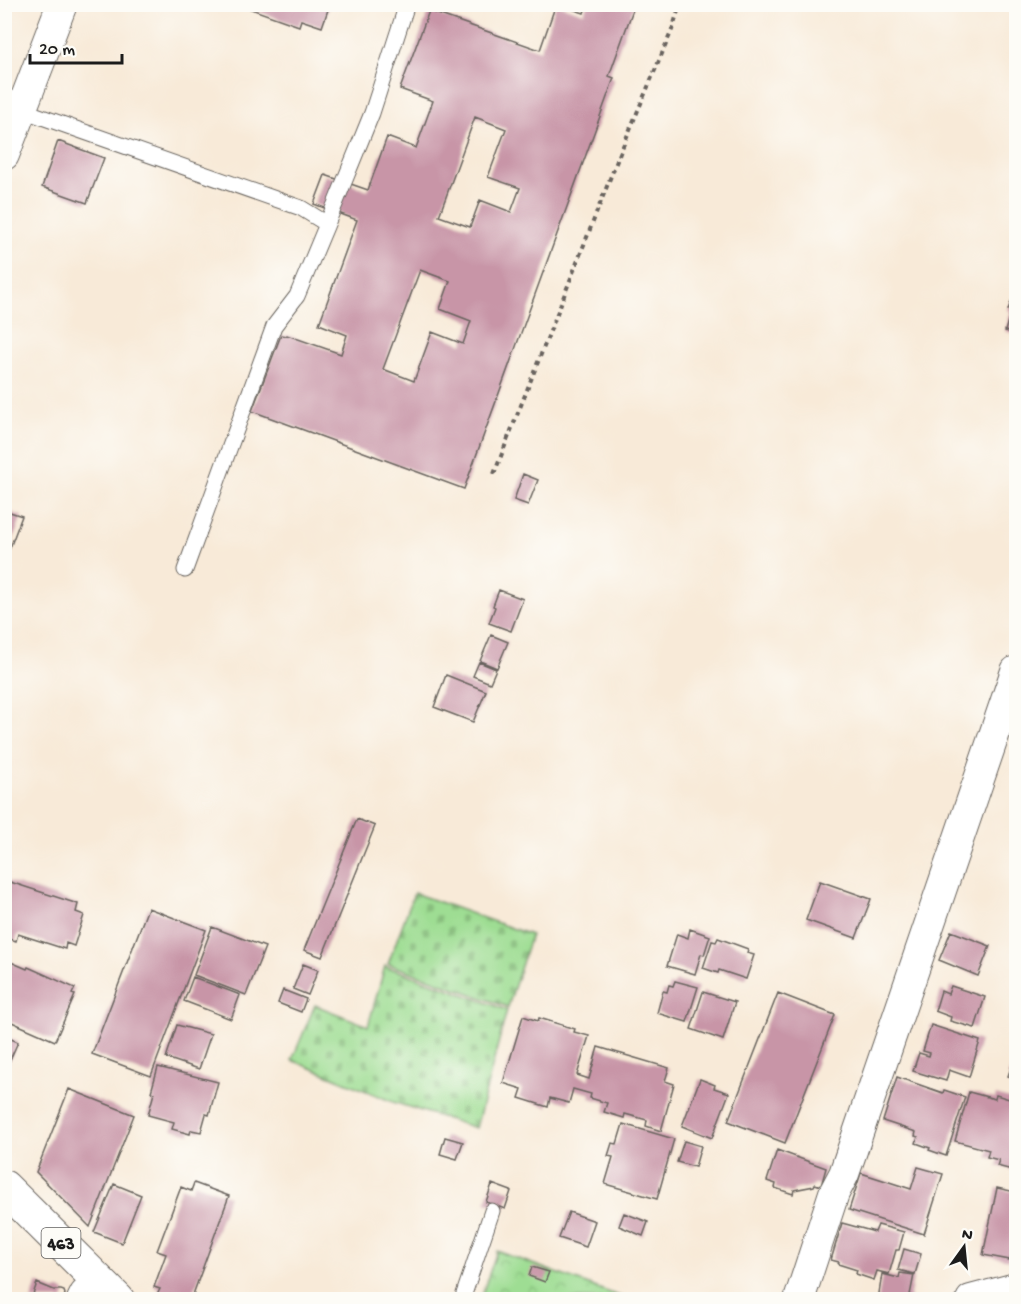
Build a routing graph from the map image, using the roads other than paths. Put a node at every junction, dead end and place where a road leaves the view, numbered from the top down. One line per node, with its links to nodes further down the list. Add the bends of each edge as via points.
1 (62, 4): 3 (street)
2 (407, 4): 5 (lane, via 372,113)
3 (22, 110): 4 (street); 5 (lane, via 301,208)
4 (4, 155)
5 (327, 224): 6 (lane, via 297,296 274,326)
6 (184, 570)
7 (1017, 671): 13 (street)
8 (4, 1187): 11 (highway, 463)
9 (492, 1211): 12 (lane)
10 (1017, 1288): 14 (street)
11 (100, 1293)
12 (462, 1299)
13 (799, 1299)
14 (971, 1299)

